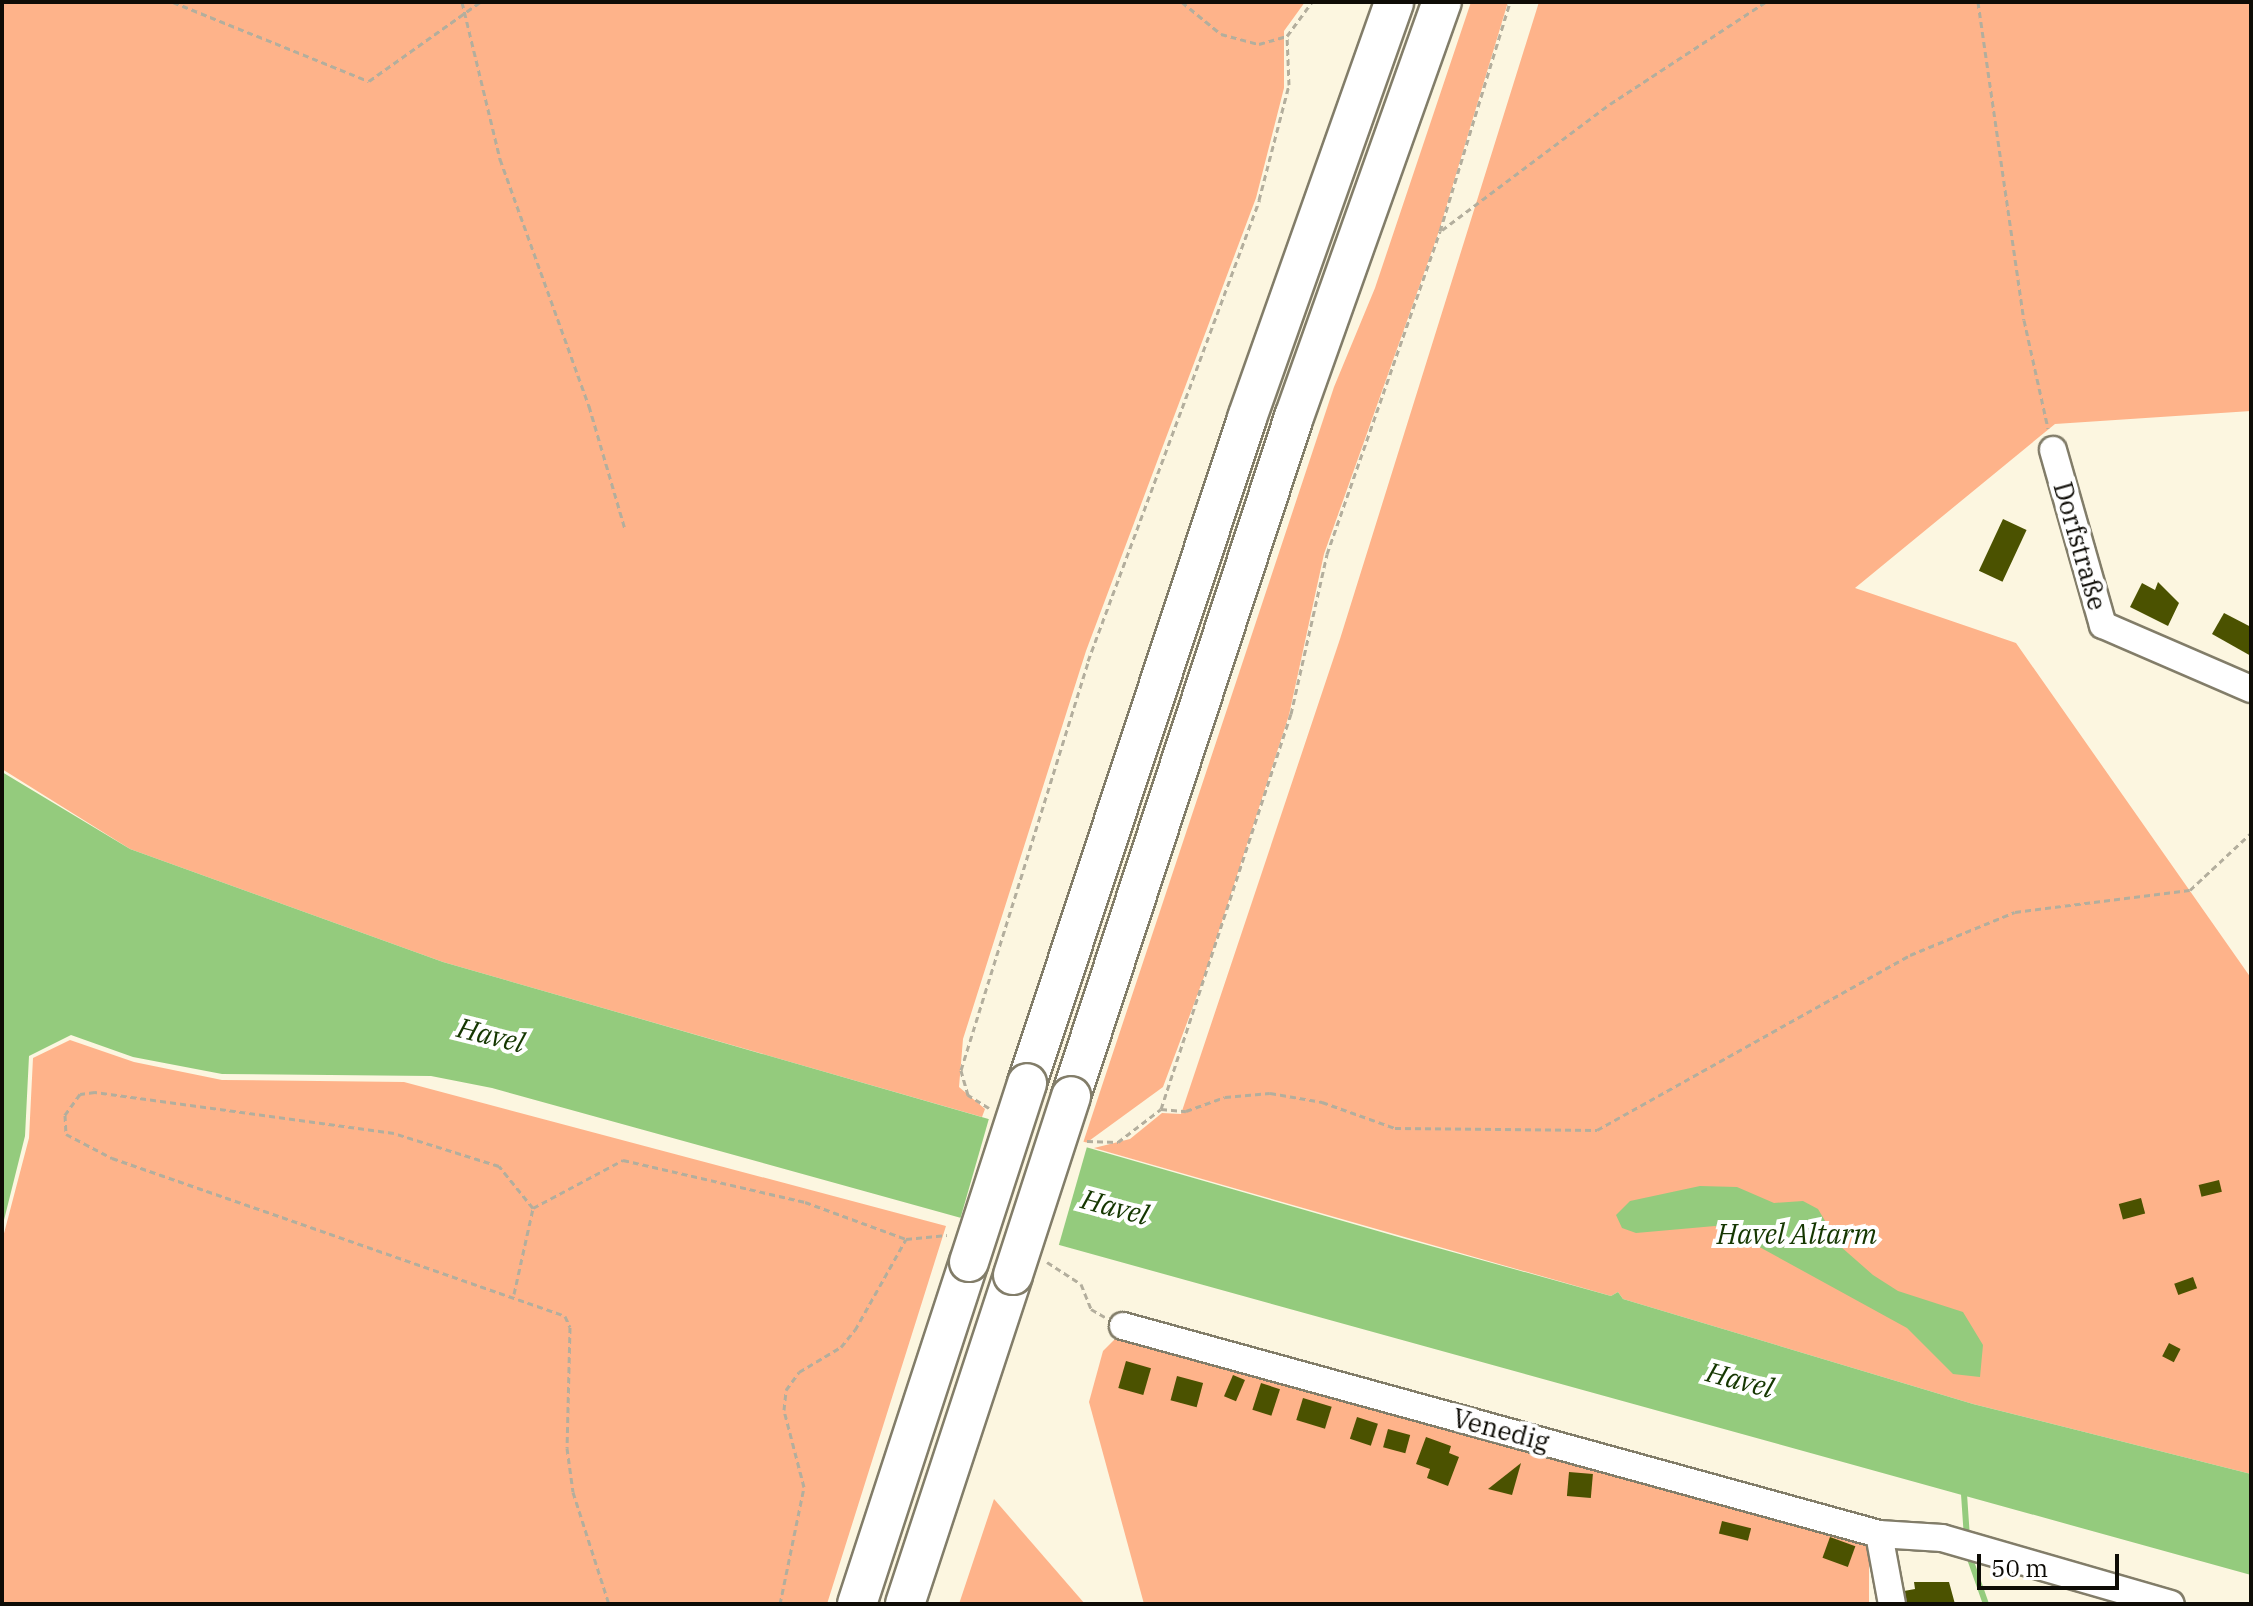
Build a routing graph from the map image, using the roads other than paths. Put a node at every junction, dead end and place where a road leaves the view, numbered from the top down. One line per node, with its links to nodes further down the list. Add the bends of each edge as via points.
1 (1394, 2): 7 (highway, bridge, via 1247,418)
2 (1442, 2): 8 (highway, bridge, via 1294,417)
3 (2053, 450): 4 (street, Dorfstraße, via 2103,625)
4 (2251, 689)
5 (1123, 1326): 6 (street, Venedig)
6 (1879, 1534): 9 (street); 10 (street, Venedig, via 1942,1538)
7 (857, 1604)
8 (905, 1604)
9 (1892, 1604)
10 (2171, 1604)

